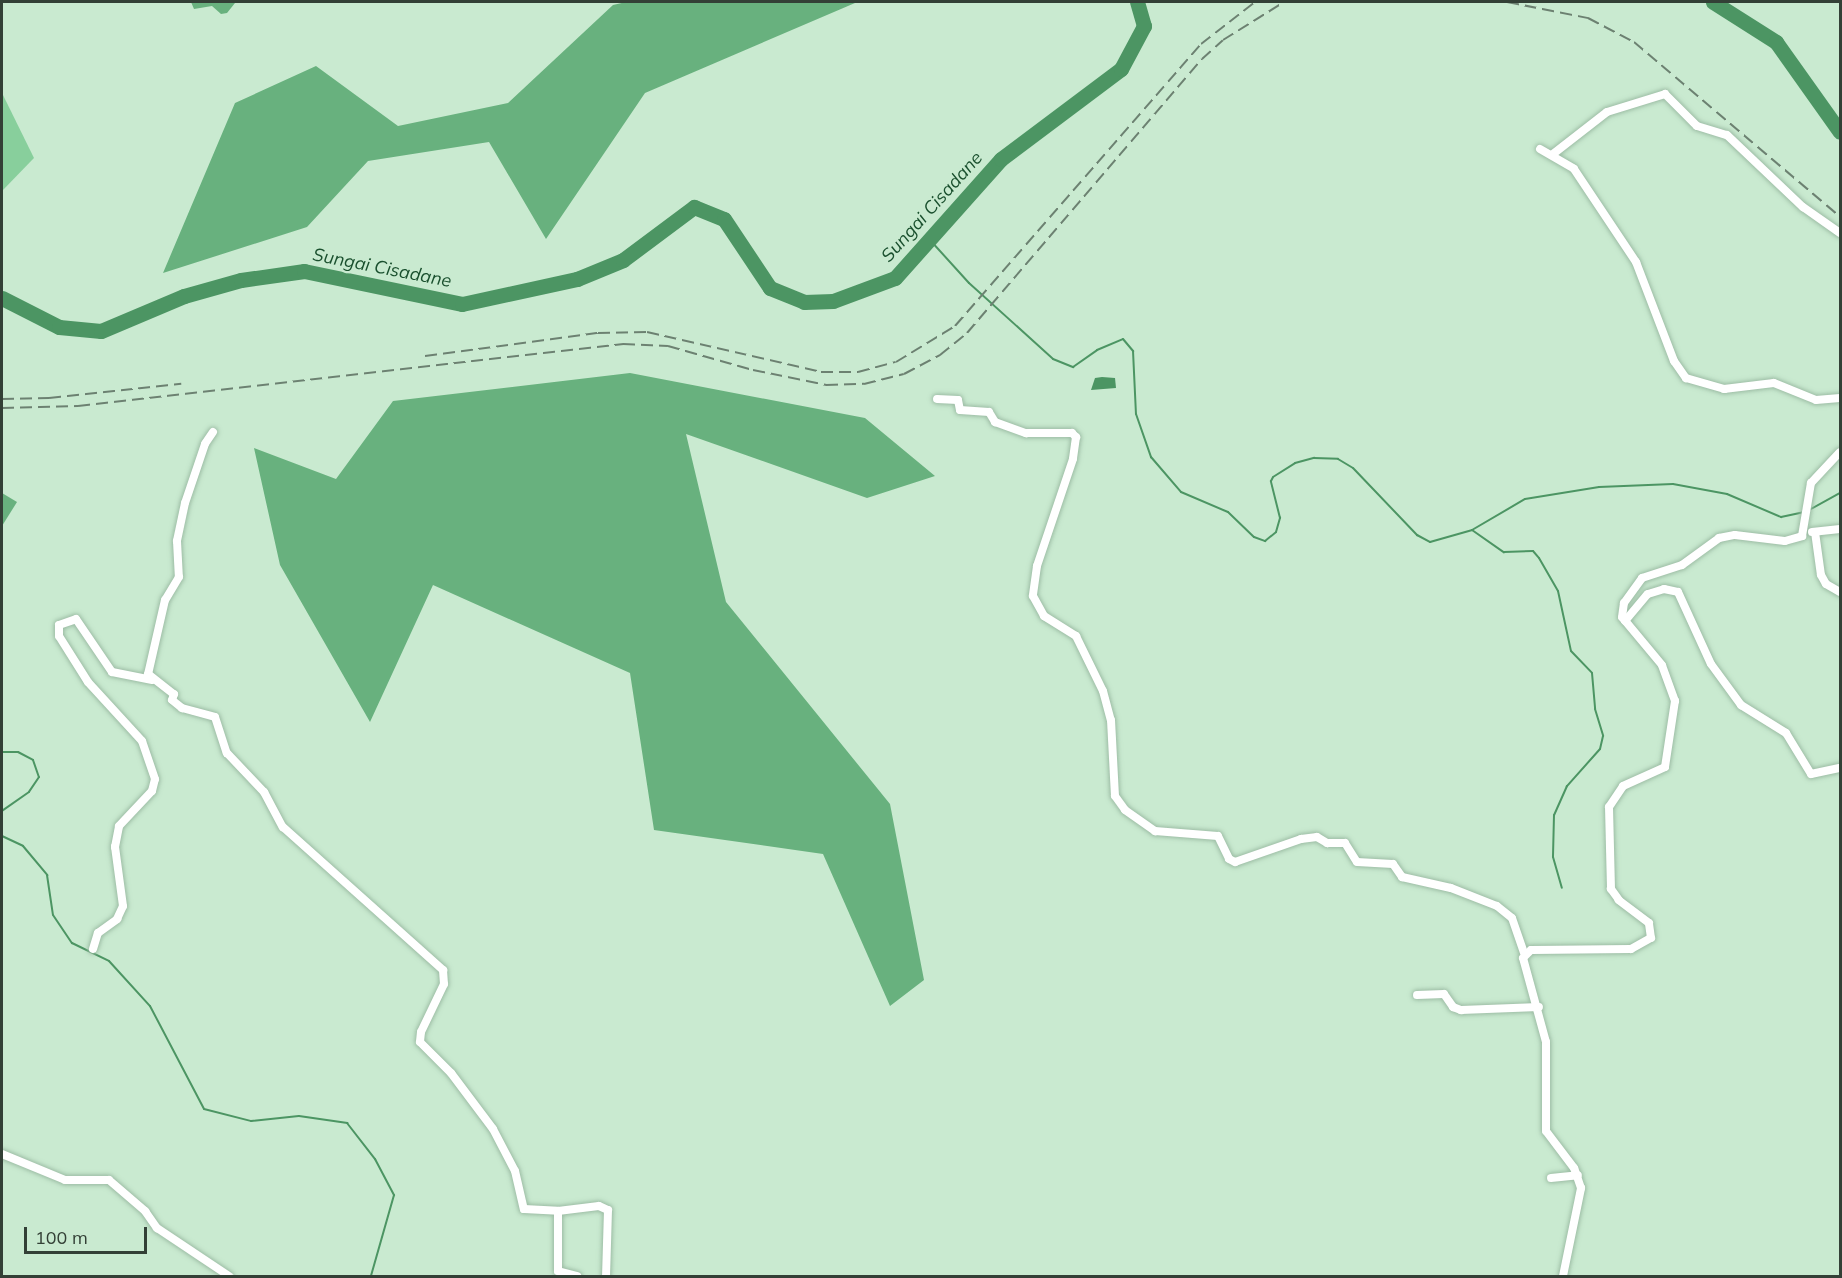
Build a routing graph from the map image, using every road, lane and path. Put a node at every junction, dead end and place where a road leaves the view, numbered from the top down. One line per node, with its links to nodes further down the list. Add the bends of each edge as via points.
1 (1539, 149): 2 (street)
2 (1553, 154): 3 (street, via 1607,112 1665,94 1697,126 1726,135 1803,207); 4 (street, via 1574,169 1636,262 1674,360 1686,378 1718,388 1766,382 1816,400)
3 (1840, 233)
4 (1840, 398)
5 (937, 399): 16 (street, via 958,400 960,410 989,412 994,422 1026,433 1076,436 1036,567 1033,596 1044,616 1076,636 1107,698 1116,796 1125,810 1155,831 1218,836 1229,859 1235,862 1301,839 1317,837 1327,843 1345,843 1354,861 1395,865 1402,877 1451,888 1497,906 1512,918)
6 (213, 432): 13 (street, via 205,444 185,503 177,541 179,573 165,600 149,661)
7 (1840, 452): 9 (street, via 1814,478 1806,505)
8 (1840, 529): 10 (street)
9 (1806, 532): 10 (street); 12 (street, via 1785,541 1735,535 1714,541 1682,566 1640,579 1624,603)
10 (1815, 532): 11 (street, via 1821,574 1826,584)
11 (1840, 592)
12 (1625, 621): 14 (street, via 1648,594 1664,589 1678,592 1711,664 1741,705 1786,733 1811,774); 16 (street, via 1662,664 1674,696 1665,767 1623,786 1609,807 1611,889 1618,900 1648,923 1651,938 1631,949)
13 (152, 680): 15 (street, via 112,672 79,621 73,618 59,625 59,636 88,682 142,741 155,779 152,791 119,826 115,847 123,906 117,919 98,933); 22 (street, via 174,694 172,700 182,708 215,717 227,753 264,792 283,827 443,970 444,984 420,1042 451,1073 493,1129 515,1171 524,1209)
14 (1840, 768)
15 (93, 949)
16 (1524, 953): 18 (street)
17 (1417, 995): 18 (street, via 1444,994 1453,1007 1461,1010)
18 (1539, 1007): 20 (street, via 1547,1051 1546,1131)
19 (2, 1154): 24 (street, via 65,1180 109,1180 145,1211 157,1228)
20 (1578, 1175): 21 (street); 27 (street, via 1582,1195)
21 (1551, 1178)
22 (558, 1211): 23 (street); 26 (street, via 599,1206 608,1210)
23 (558, 1274): 25 (street)
24 (229, 1276)
25 (577, 1276)
26 (606, 1276)
27 (1563, 1276)

